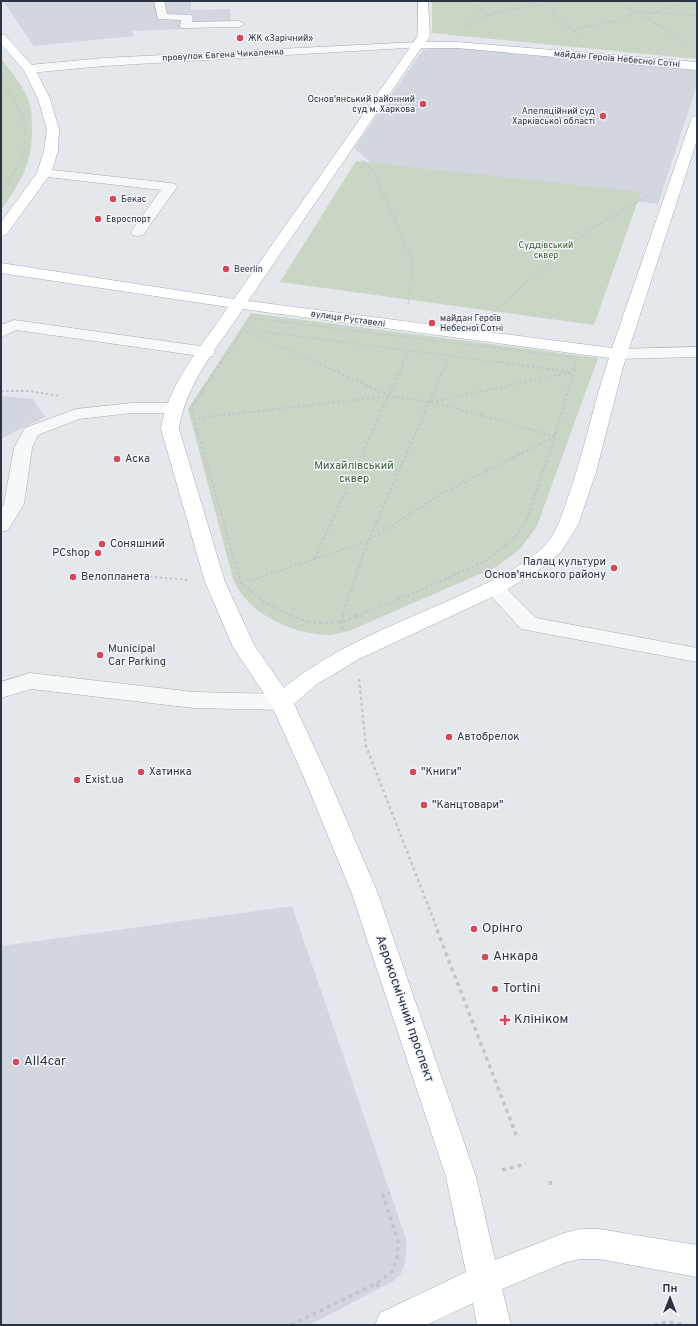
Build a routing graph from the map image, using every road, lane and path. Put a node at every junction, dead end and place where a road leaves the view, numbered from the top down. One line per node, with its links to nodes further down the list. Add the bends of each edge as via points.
1 (159, 1): 16 (street, via 162,18 187,17 186,26)
2 (424, 1): 21 (main road, via 424,36)
3 (464, 1): 14 (path)
4 (528, 1): 11 (path)
5 (536, 1): 11 (path)
6 (562, 1): 9 (path)
7 (600, 1): 10 (path)
8 (690, 1): 13 (path)
9 (556, 2): 11 (path); 18 (path, via 552,12)
10 (614, 2): 12 (path)
11 (535, 4): 14 (path)
12 (637, 12): 13 (path); 18 (path, via 617,20); 22 (path)
13 (654, 13): 15 (path)
14 (488, 14): 17 (path)
15 (697, 16)
16 (239, 24)
17 (460, 30)
18 (573, 30): 19 (path)
19 (581, 37)
20 (1, 38): 24 (main road)
21 (418, 45): 23 (main road, майдан Героїв Небесної Сотні, via 457,45); 24 (street, провулок Євгена Чикаленка, via 104,62); 27 (main road)
22 (687, 45)
23 (697, 66)
24 (29, 69): 28 (main road, via 44,98 53,130 51,151)
25 (1, 83): 29 (path, via 20,109 24,144 20,160)
26 (697, 120): 43 (main road)
27 (346, 147): 34 (main road); 35 (path, via 374,172 413,263)
28 (44, 173): 31 (main road); 32 (street, via 170,187)
29 (1, 191)
30 (650, 195): 37 (path, via 592,228 531,278)
31 (1, 232)
32 (138, 232)
33 (1, 268): 34 (main road, вулиця Руставелі)
34 (238, 304): 41 (main road); 43 (main road, вулиця Руставелі)
35 (408, 311)
36 (251, 318): 38 (path)
37 (485, 321)
38 (243, 329): 40 (path); 47 (path); 50 (path, via 190,408)
39 (1, 332): 41 (street, via 14,325)
40 (409, 350): 44 (path); 47 (path)
41 (207, 352): 49 (main road)
42 (697, 352): 43 (street, вулиця Руставелі)
43 (618, 354): 58 (main road, via 587,472 568,525 554,548 533,565)
44 (450, 356): 46 (path); 48 (path)
45 (577, 358): 46 (path)
46 (573, 372): 48 (path); 51 (path)
47 (389, 396): 48 (path); 50 (path); 54 (path)
48 (430, 402): 51 (path); 53 (path)
49 (174, 408): 52 (street, via 132,408 76,414 31,432 23,448 14,504); 56 (main road, via 170,418 170,429)
50 (194, 419): 57 (path)
51 (555, 436): 53 (path, via 436,497); 59 (path, via 526,519 516,536 502,549 480,564)
52 (1, 526)
53 (368, 541): 54 (path); 59 (path)
54 (314, 559): 57 (path)
55 (115, 574): 56 (path)
56 (215, 582): 57 (path); 64 (main road, via 244,647)
57 (241, 583): 59 (path, via 263,601 298,619)
58 (494, 588): 61 (street, via 529,624); 64 (main road, via 351,654 309,679)
59 (340, 622): 60 (path)
60 (344, 634)
61 (697, 656)
62 (359, 680): 65 (path, via 366,746)
63 (1, 690): 64 (street, via 30,680 194,700)
64 (282, 702): 72 (main road, Аерокосмічний проспект, via 365,894 461,1178)
65 (517, 1137)
66 (526, 1164): 67 (path)
67 (502, 1170)
68 (550, 1181): 69 (path)
69 (551, 1185)
70 (390, 1193): 73 (path, via 383,1195 398,1241 397,1259 392,1272)
71 (697, 1261): 72 (main road, via 599,1244 580,1244)
72 (484, 1280): 76 (main road); 77 (main road, Аерокосмічний проспект)
73 (377, 1283): 74 (path); 75 (path)
74 (379, 1289)
75 (291, 1325)
76 (392, 1325)
77 (494, 1325)
78 (654, 1325): 79 (path, via 667,1322)
79 (686, 1325)

